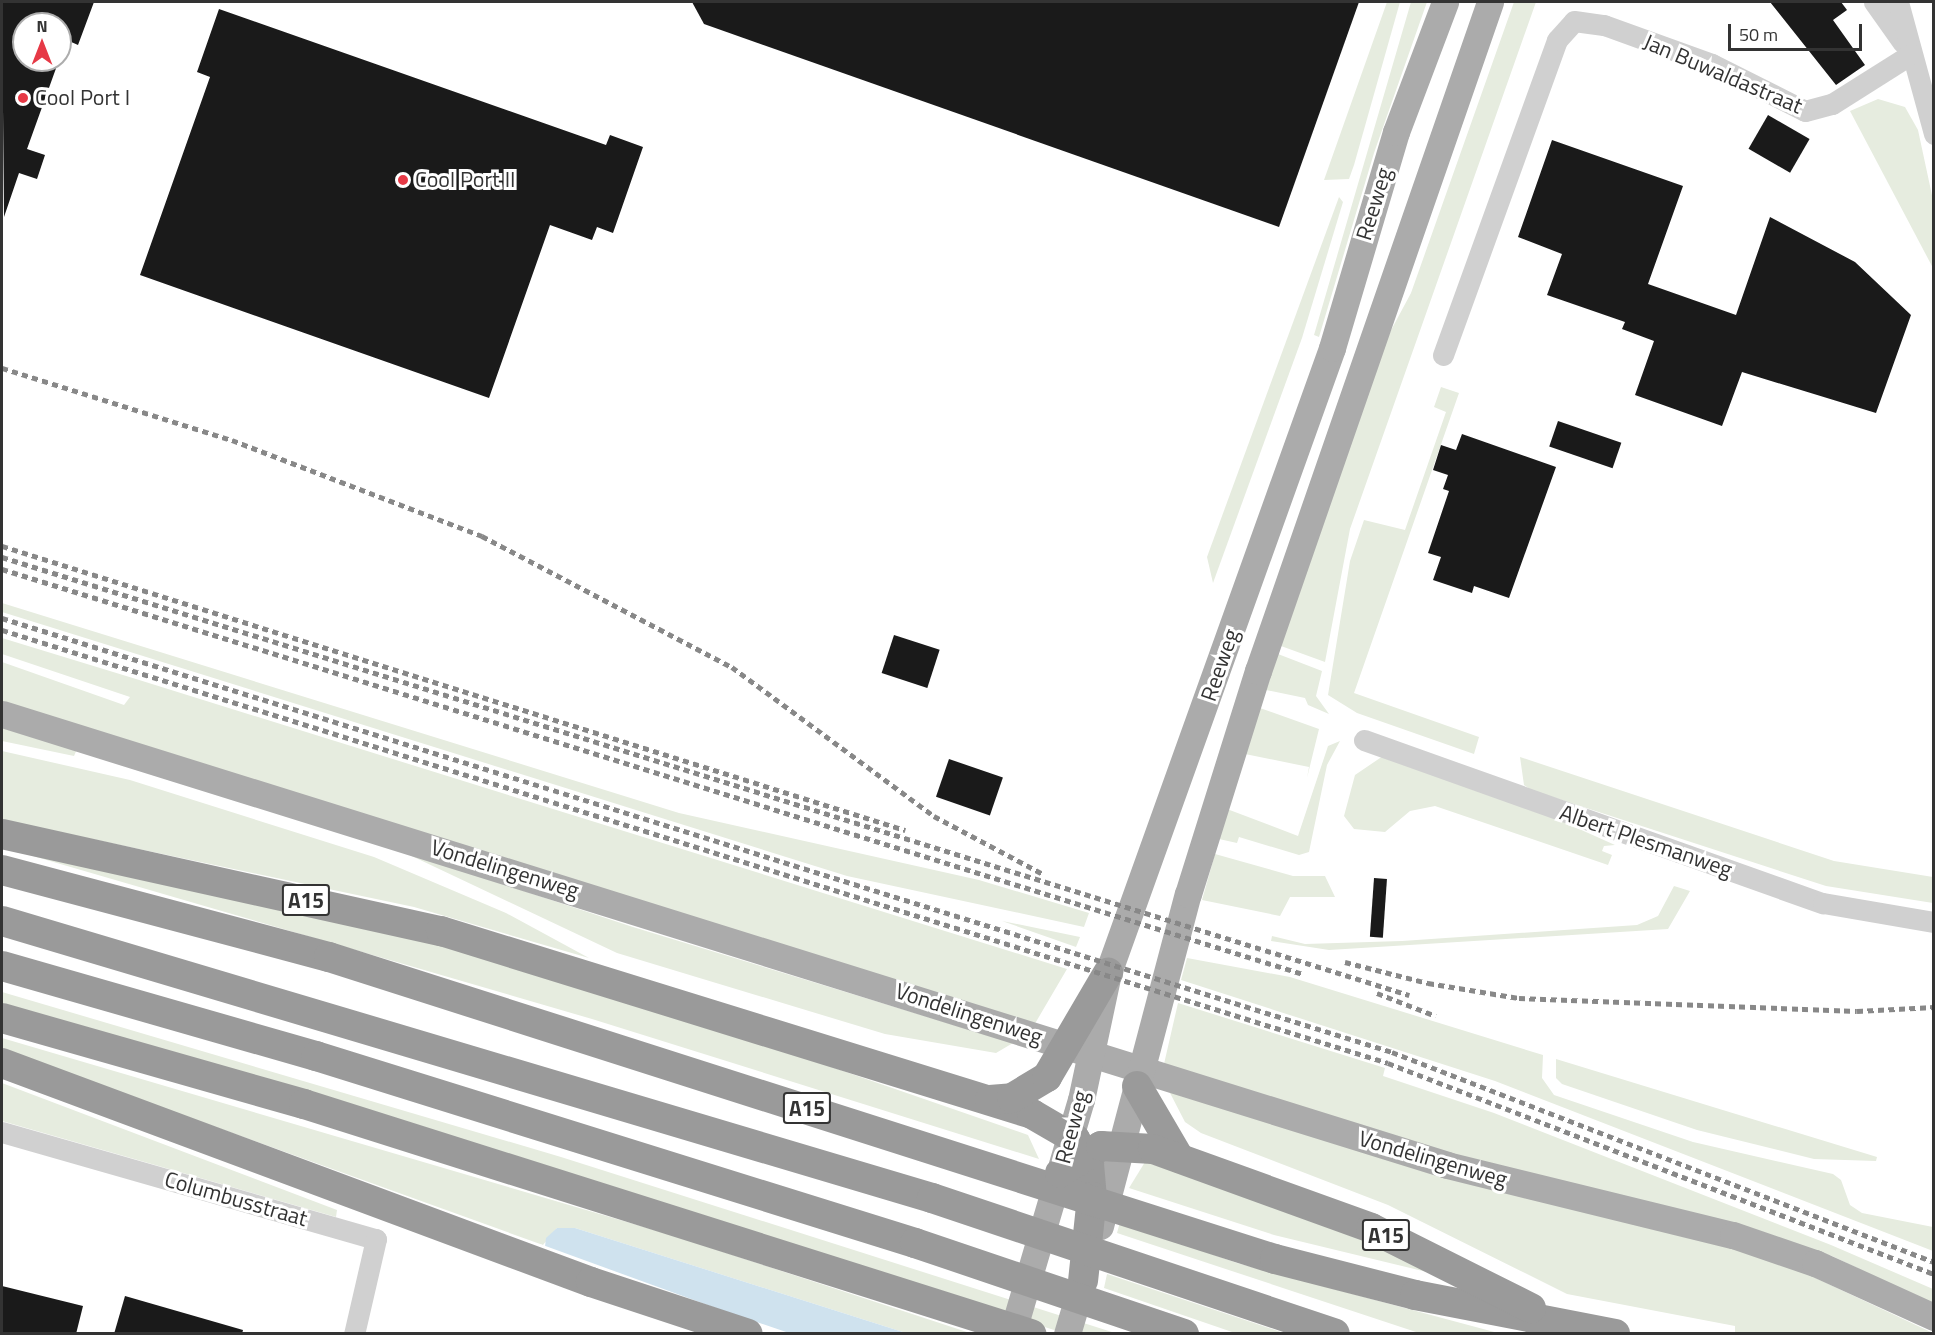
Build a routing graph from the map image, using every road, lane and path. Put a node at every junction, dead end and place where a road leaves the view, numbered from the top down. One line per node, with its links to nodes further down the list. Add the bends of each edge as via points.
1 (1445, 2): 15 (main road, Reeweg, via 1396,132 1332,348)
2 (1490, 2): 18 (main road, Reeweg, via 1220,790)
3 (1874, 2): 5 (street)
4 (1898, 2): 5 (street)
5 (1911, 54): 6 (street); 7 (street, Jan Buwaldastraat, via 1833,104 1805,111 1712,64 1604,25 1574,21 1562,31)
6 (1934, 134)
7 (1443, 355)
8 (2, 714): 27 (main road, Vondelingenweg, via 1447,1165 1755,1242)
9 (1364, 740): 13 (street, Albert Plesmanweg, via 1824,903)
10 (2, 834): 19 (highway, A15, via 410,923)
11 (2, 870): 37 (highway, A15, via 328,957 1275,1259 1415,1295)
12 (2, 921): 35 (highway, A15, via 932,1198)
13 (1934, 922)
14 (2, 966): 34 (highway, via 316,1056 915,1243)
15 (1108, 973): 19 (highway, A15, via 1047,1077 1012,1098); 21 (main road, Reeweg)
16 (2, 1018): 32 (highway, via 304,1104)
17 (2, 1063): 29 (highway, via 591,1282)
18 (1137, 1086): 22 (main road, Reeweg); 23 (highway)
19 (981, 1100): 21 (highway, A15, via 1032,1114)
20 (2, 1132): 28 (street, Columbusstraat, via 376,1239)
21 (1078, 1144): 22 (highway); 24 (highway); 25 (highway, via 1092,1197)
22 (1123, 1144): 23 (highway, A15); 25 (main road, Reeweg)
23 (1179, 1158): 36 (highway, A15, via 1371,1228)
24 (1060, 1173): 26 (main road, Reeweg)
25 (1083, 1281): 33 (main road, Reeweg)
26 (1020, 1295): 30 (main road, Reeweg); 31 (highway)
27 (1934, 1317)
28 (354, 1334)
29 (748, 1334)
30 (1012, 1334)
31 (1026, 1334)
32 (1031, 1334)
33 (1067, 1334)
34 (1184, 1334)
35 (1335, 1334)
36 (1582, 1334)
37 (1615, 1334)

